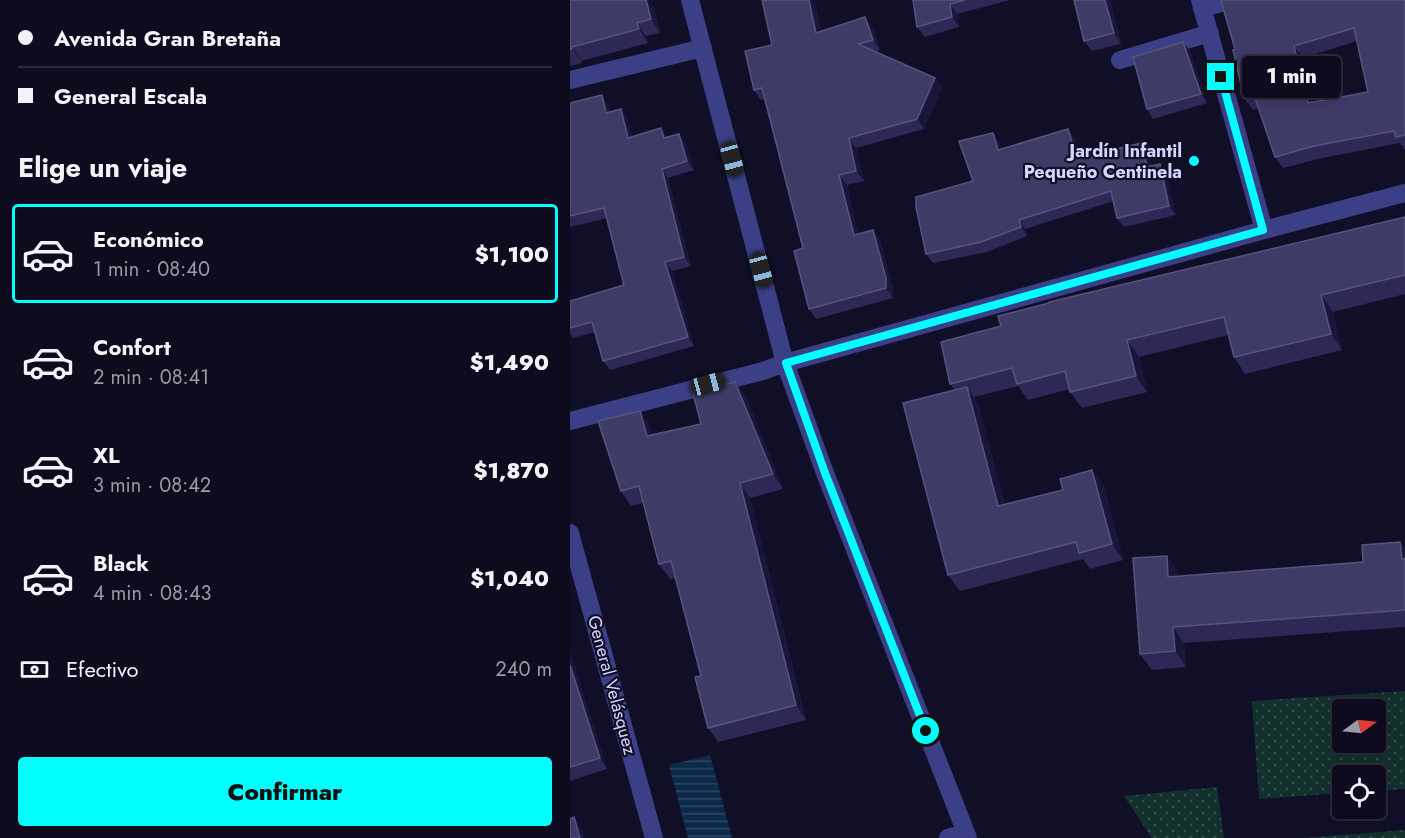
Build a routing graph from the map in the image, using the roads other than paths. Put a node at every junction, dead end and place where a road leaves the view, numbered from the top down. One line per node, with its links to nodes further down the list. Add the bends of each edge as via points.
1 (690, 0): 5 (street)
2 (1232, 0): 3 (street)
3 (1201, 4): 4 (street)
4 (1210, 33): 6 (street); 9 (street)
5 (703, 48): 7 (street); 10 (street)
6 (1120, 60)
7 (570, 80)
8 (1405, 193): 9 (street)
9 (1263, 230): 10 (street)
10 (786, 363): 11 (street); 13 (street)
11 (570, 421)
12 (570, 533): 14 (street, General Velásquez)
13 (967, 836): 15 (street)
14 (654, 838)
15 (948, 838)

